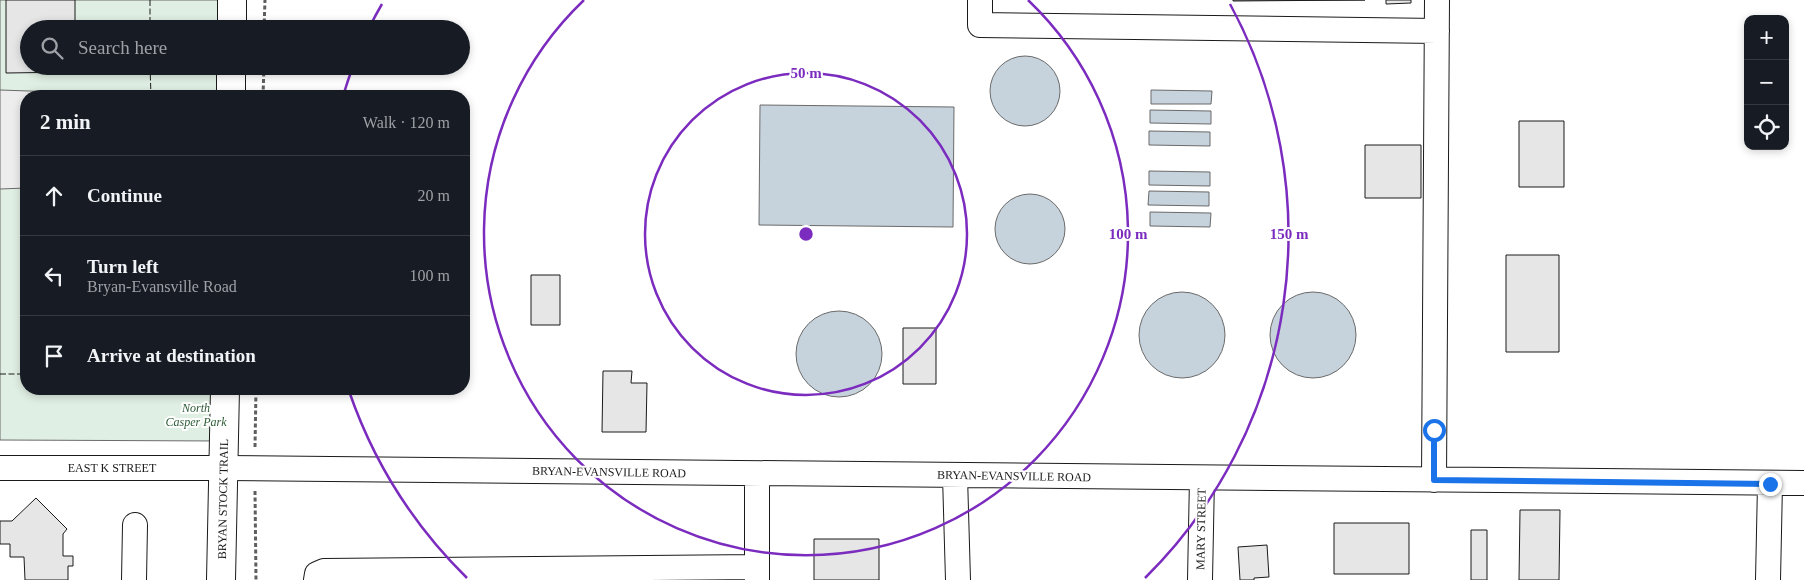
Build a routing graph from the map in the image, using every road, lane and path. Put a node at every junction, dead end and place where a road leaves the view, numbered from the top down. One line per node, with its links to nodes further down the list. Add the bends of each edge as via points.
1 (232, 0): 5 (main road)
2 (265, 0): 6 (path)
3 (980, 0): 7 (street, via 980,25)
4 (1437, 0): 7 (street)
5 (232, 20)
6 (264, 20)
7 (1437, 31): 18 (street)
8 (231, 75): 10 (main road)
9 (264, 75): 11 (path)
10 (231, 90)
11 (263, 90)
12 (225, 395): 14 (main road, BRYAN STOCK TRAIL)
13 (0, 468): 14 (street, EAST K STREET)
14 (224, 468): 15 (street, BRYAN-EVANSVILLE ROAD); 24 (main road, BRYAN STOCK TRAIL)
15 (757, 474): 16 (street, BRYAN-EVANSVILLE ROAD); 22 (street)
16 (955, 476): 17 (street, BRYAN-EVANSVILLE ROAD); 26 (street)
17 (1202, 478): 18 (street, BRYAN-EVANSVILLE ROAD); 27 (street, MARY STREET)
18 (1434, 480): 20 (street, BRYAN-EVANSVILLE ROAD)
19 (1804, 483): 20 (street, BRYAN-EVANSVILLE ROAD)
20 (1770, 484): 28 (street)
21 (135, 525): 23 (street)
22 (757, 574): 25 (street, via 324,570 317,574)
23 (134, 580)
24 (221, 580)
25 (316, 580)
26 (958, 580)
27 (1200, 580)
28 (1768, 580)

